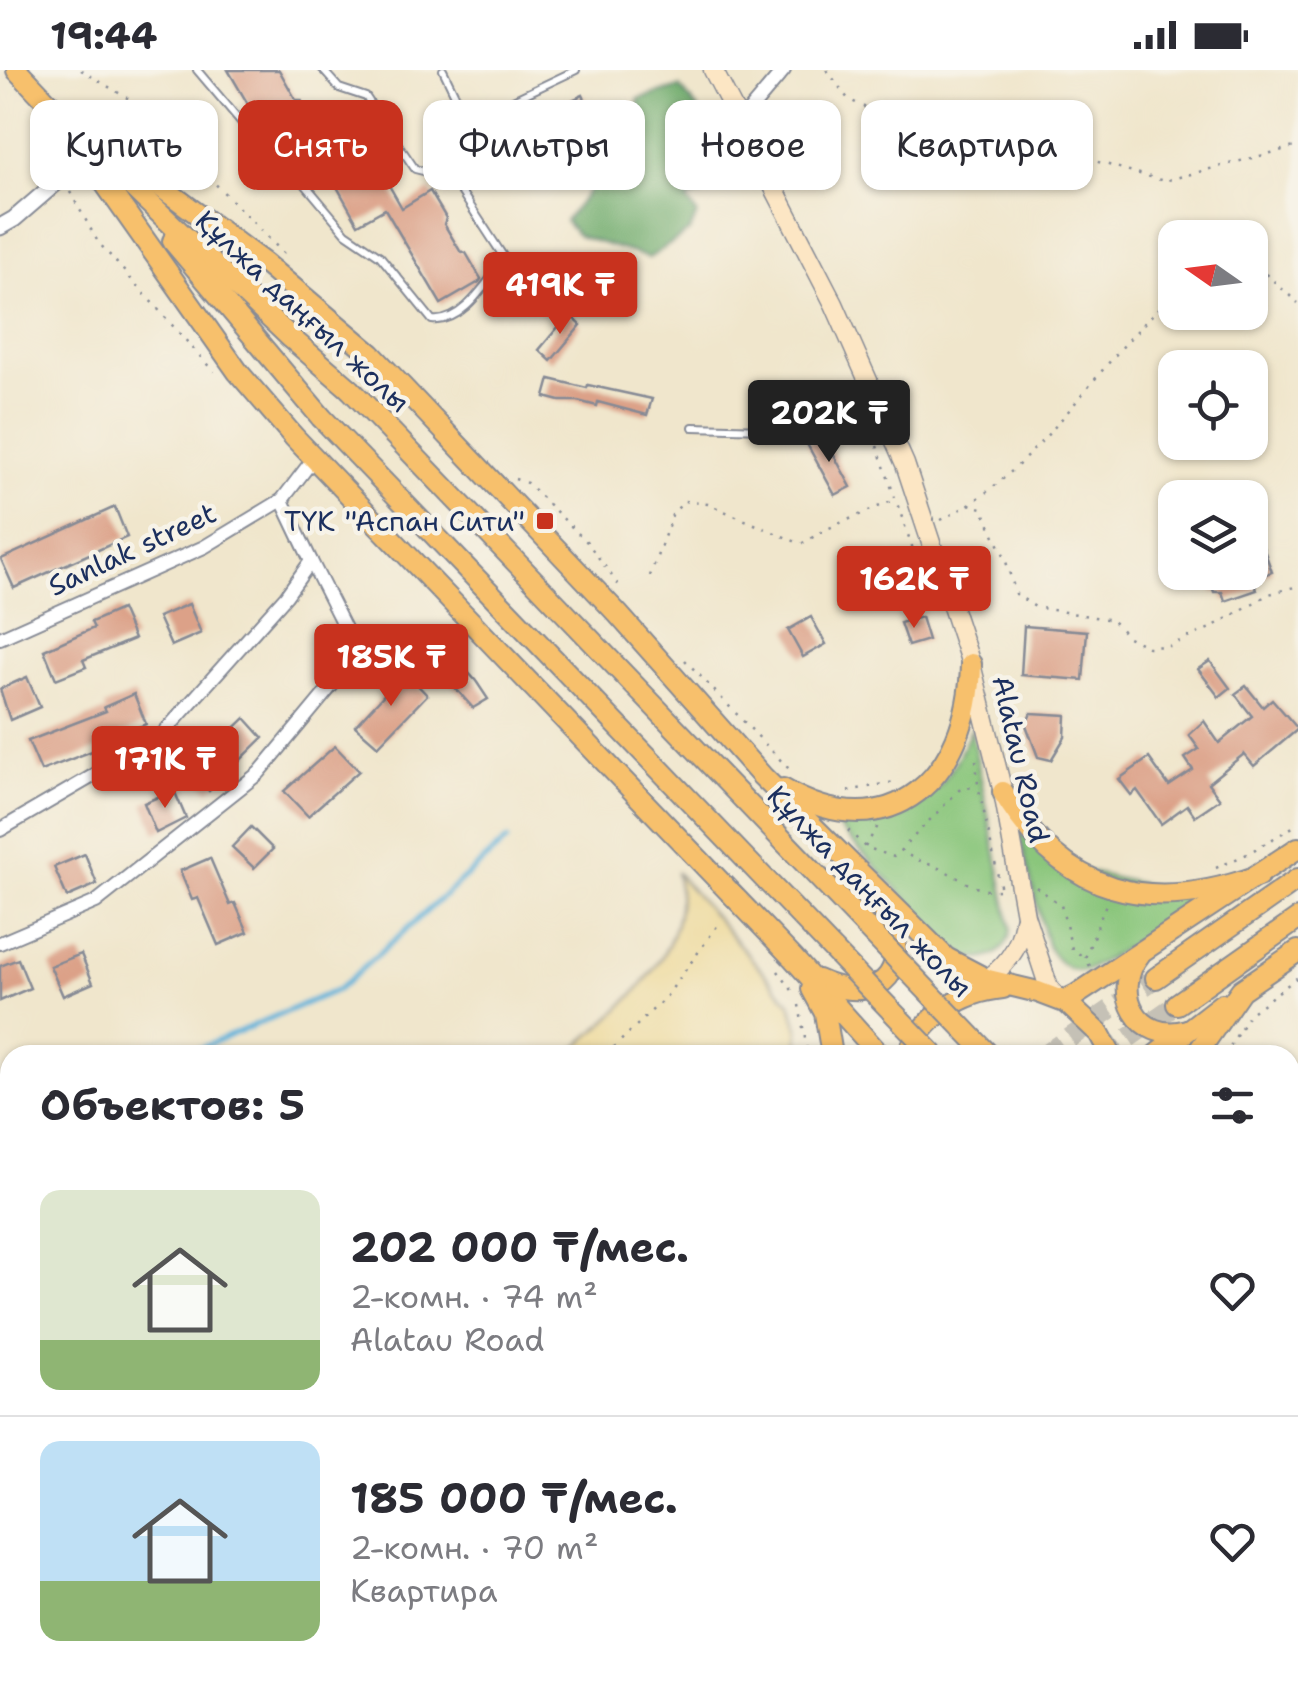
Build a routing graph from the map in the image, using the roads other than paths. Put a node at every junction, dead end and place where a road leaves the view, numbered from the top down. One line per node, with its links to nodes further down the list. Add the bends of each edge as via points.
1 (17, 70): 8 (main road)
2 (197, 70): 19 (lane, via 274,161 292,170 346,233 380,256 432,320 457,316 506,259)
3 (323, 70): 13 (lane, via 340,88 366,97 415,169)
4 (443, 70): 9 (lane)
5 (576, 70): 10 (lane)
6 (713, 70): 11 (main road, Alatau Road)
7 (784, 70): 12 (street)
8 (45, 100)
9 (457, 100)
10 (512, 100)
11 (729, 100)
12 (759, 100)
13 (423, 171)
14 (48, 190): 21 (street)
15 (109, 190): 24 (main road, via 238,372)
16 (131, 190): 53 (main road, Құлжа даңғыл жолы, bridge, via 321,417)
17 (135, 190): 54 (main road, Құлжа даңғыл жолы, bridge, via 350,389)
18 (165, 190): 29 (main road, via 371,354)
19 (460, 190)
20 (775, 190): 22 (main road, Alatau Road)
21 (0, 227)
22 (875, 397): 23 (lane, via 805,430); 28 (main road, Alatau Road)
23 (693, 427)
24 (314, 458): 25 (street); 41 (main road)
25 (282, 500): 26 (street); 27 (street, Sanlak street, via 204,547)
26 (311, 562): 31 (street, via 160,737); 38 (street, via 358,654 259,774 96,902)
27 (0, 638)
28 (971, 664): 29 (main road, via 968,708 946,762 906,802 854,812 809,801); 30 (main road, Alatau Road)
29 (762, 776): 33 (main road)
30 (1004, 792): 34 (main road, via 1040,845 1112,887 1174,895 1219,890); 36 (main road, Alatau Road)
31 (0, 830)
32 (1298, 848): 34 (main road)
33 (850, 862): 41 (main road, via 893,932 891,968 878,985 858,992 835,988); 43 (main road, via 946,958)
34 (1258, 876): 40 (main road)
35 (1298, 878): 42 (main road)
36 (1024, 915): 43 (main road, via 1017,948); 46 (main road, Alatau Road)
37 (1298, 919): 48 (main road)
38 (0, 943)
39 (1298, 950): 45 (main road)
40 (1142, 953): 46 (main road, via 1070,999); 49 (main road, via 1127,984 1135,1015 1158,1032)
41 (798, 964): 50 (main road, via 824,1013); 51 (main road)
42 (1156, 978)
43 (988, 980): 44 (main road); 47 (main road)
44 (1026, 989): 46 (main road); 47 (main road, via 992,989)
45 (1241, 990): 49 (main road); 57 (main road)
46 (1058, 999): 55 (main road, via 1090,1022)
47 (958, 1000): 52 (main road, via 932,1019)
48 (1177, 1004)
49 (1187, 1030): 56 (main road)
50 (830, 1045)
51 (871, 1045)
52 (914, 1045)
53 (924, 1045)
54 (979, 1045)
55 (1105, 1045)
56 (1168, 1045)
57 (1202, 1045)

